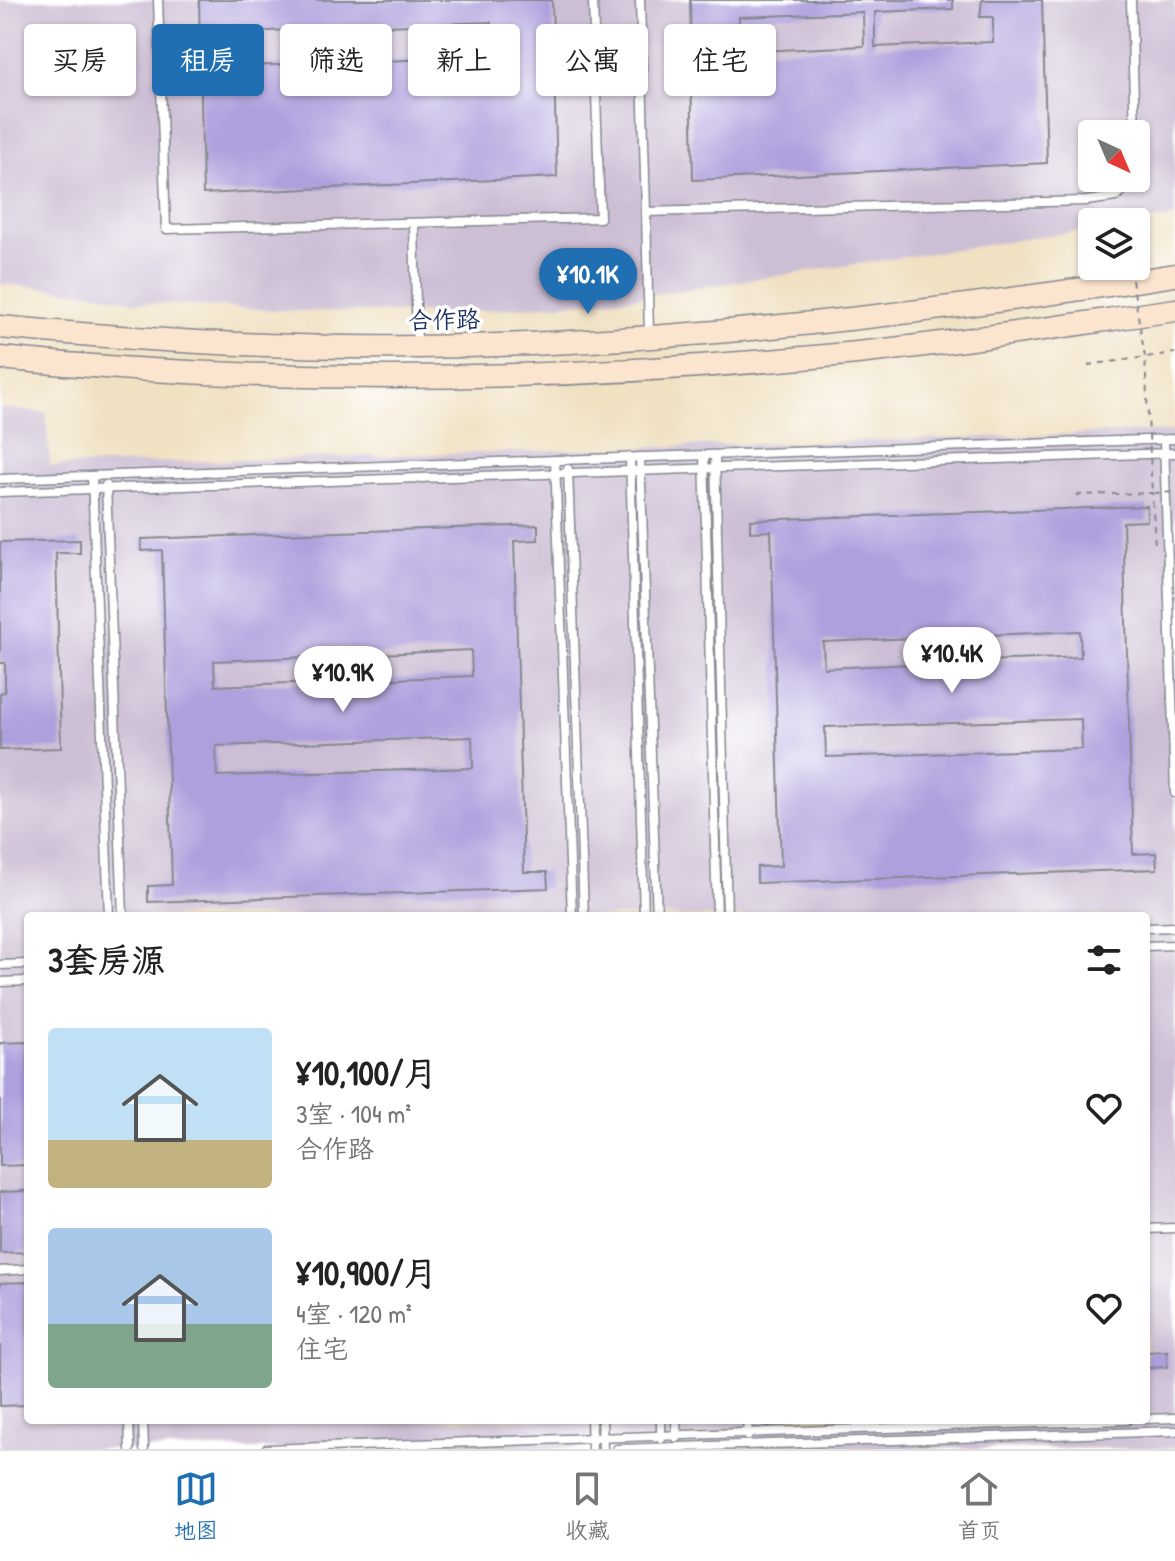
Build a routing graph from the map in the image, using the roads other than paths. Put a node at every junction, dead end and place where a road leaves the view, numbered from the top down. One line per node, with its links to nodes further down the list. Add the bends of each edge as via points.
1 (158, 0): 8 (lane, via 166,229)
2 (593, 0): 8 (lane, via 600,218)
3 (640, 0): 7 (lane)
4 (1131, 0): 5 (lane)
5 (1135, 120)
6 (1121, 192): 7 (lane, via 1086,201)
7 (646, 212): 12 (lane)
8 (414, 223): 13 (lane)
9 (1175, 275): 12 (main road, 合作路, via 832,319)
10 (1175, 310): 14 (main road, via 859,352 466,377 274,377)
11 (0, 327): 13 (main road, 合作路, via 102,336)
12 (649, 336): 13 (main road, 合作路)
13 (417, 347)
14 (0, 358)
15 (1175, 439): 16 (lane)
16 (1164, 440): 18 (lane); 20 (lane)
17 (1175, 453): 18 (lane)
18 (1164, 454): 25 (lane); 35 (lane)
19 (704, 455): 20 (lane); 21 (lane); 24 (lane)
20 (715, 455): 25 (lane)
21 (635, 457): 23 (lane); 26 (lane)
22 (555, 460): 23 (lane); 28 (lane); 29 (lane)
23 (568, 460): 27 (lane)
24 (705, 469): 25 (lane); 26 (lane); 42 (lane)
25 (715, 469): 43 (lane)
26 (635, 471): 27 (lane); 40 (lane); 41 (lane)
27 (569, 473): 28 (lane); 39 (lane)
28 (555, 474): 33 (lane); 38 (lane)
29 (106, 475): 30 (lane); 33 (lane)
30 (92, 476): 31 (lane); 32 (lane)
31 (0, 479)
32 (92, 489): 33 (lane); 34 (lane); 36 (lane)
33 (107, 489): 37 (lane)
34 (0, 492)
35 (1175, 793)
36 (109, 912)
37 (123, 912)
38 (572, 912)
39 (584, 912)
40 (644, 912)
41 (657, 912)
42 (717, 912)
43 (727, 912)
44 (1175, 927): 45 (lane)
45 (1150, 928)
46 (1175, 945): 47 (lane)
47 (1150, 946)
48 (24, 964): 49 (lane)
49 (0, 965)
50 (24, 981): 51 (lane)
51 (0, 982)
52 (1175, 1228): 53 (lane)
53 (1150, 1229)
54 (24, 1269): 55 (lane)
55 (0, 1271)
56 (1175, 1418): 57 (lane)
57 (1150, 1419)
58 (129, 1424): 78 (lane)
59 (143, 1424): 79 (lane)
60 (591, 1424): 72 (lane)
61 (602, 1424): 73 (lane)
62 (661, 1424): 71 (lane)
63 (676, 1424): 70 (lane)
64 (732, 1424): 68 (lane)
65 (747, 1424): 69 (lane)
66 (1010, 1424): 69 (lane)
67 (1175, 1431): 75 (lane)
68 (732, 1433): 69 (lane); 70 (lane); 74 (lane)
69 (748, 1433): 75 (lane)
70 (677, 1435): 71 (lane); 76 (lane)
71 (661, 1436): 73 (lane); 77 (lane)
72 (592, 1438): 73 (lane); 80 (lane); 81 (lane)
73 (603, 1438): 82 (lane)
74 (732, 1445): 75 (lane); 76 (lane)
75 (748, 1445)
76 (677, 1447): 77 (lane)
77 (662, 1448): 83 (lane)
78 (130, 1449)
79 (144, 1449)
80 (266, 1449)
81 (592, 1449)
82 (603, 1449)
83 (617, 1449)

